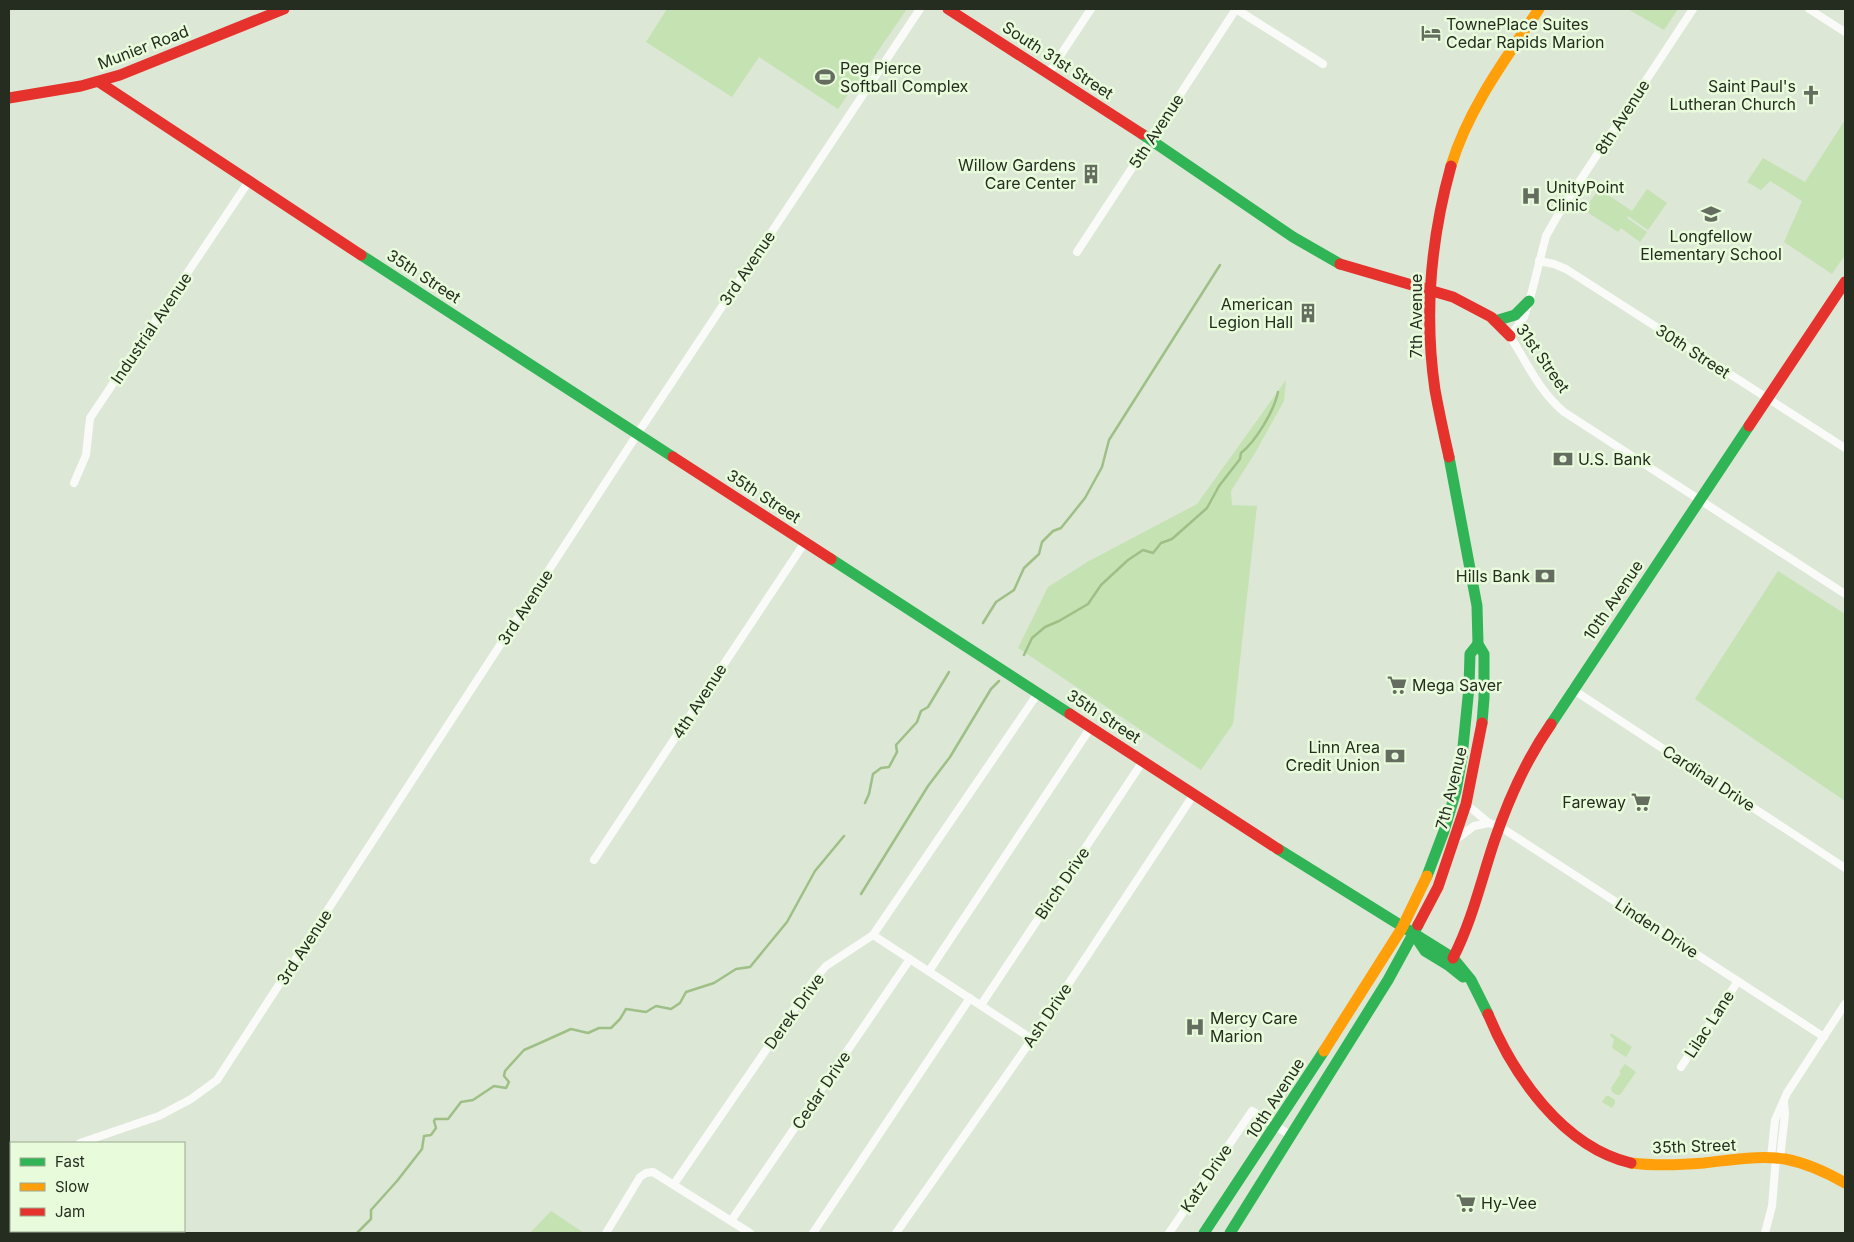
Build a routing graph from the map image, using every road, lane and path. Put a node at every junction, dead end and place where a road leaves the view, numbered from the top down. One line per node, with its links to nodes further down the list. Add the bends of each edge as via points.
1 (284, 9): 12 (street, Munier Road)
2 (920, 9): 24 (street, 3rd Avenue)
3 (1091, 9): 11 (street)
4 (1236, 9): 10 (street); 14 (street, 5th Avenue)
5 (1539, 9): 19 (street, 7th Avenue, via 1481,98 1454,158 1438,219)
6 (1693, 9): 17 (street, 8th Avenue, via 1562,208 1546,236)
7 (1809, 9): 9 (street)
8 (953, 10): 11 (street, South 31st Street)
9 (1845, 32)
10 (1323, 64)
11 (1048, 74): 14 (street, South 31st Street)
12 (98, 82): 13 (street, Munier Road); 15 (street, 35th Street)
13 (9, 98)
14 (1150, 139): 16 (street, 5th Avenue); 19 (street, 31st Street, via 1250,209 1342,265)
15 (249, 181): 24 (street, 35th Street); 26 (street, Industrial Avenue, via 90,418 86,455)
16 (1077, 252)
17 (1538, 260): 20 (street, 8th Avenue); 23 (street, 30th Street, via 1566,268 1746,386)
18 (1844, 288): 23 (street, 10th Avenue)
19 (1431, 292): 21 (street, 31st Street, via 1472,306); 30 (street, 7th Avenue, via 1430,336 1435,389 1469,558)
20 (1529, 301): 21 (street, via 1515,315); 22 (street, 8th Avenue, via 1524,316)
21 (1495, 321): 22 (street, 31st Street)
22 (1510, 336): 27 (street, 31st Street, via 1552,402)
23 (1768, 397): 25 (street, 30th Street); 27 (street, 10th Avenue)
24 (638, 434): 28 (street, 35th Street); 57 (street, 3rd Avenue, via 218,1080 159,1116)
25 (1845, 448)
26 (74, 483)
27 (1698, 500): 29 (street, 31st Street); 31 (street, 10th Avenue)
28 (805, 542): 32 (street, 35th Street); 39 (street, 4th Avenue)
29 (1845, 594)
30 (1478, 644): 36 (street, 7th Avenue, via 1484,654 1484,698 1481,731); 41 (street, 7th Avenue, via 1470,654 1462,757 1456,791 1426,878)
31 (1572, 689): 37 (street, 10th Avenue); 40 (street, Cardinal Drive)
32 (1038, 693): 33 (street, 35th Street); 43 (street, Derek Drive)
33 (1091, 727): 34 (street, 35th Street); 46 (street)
34 (1143, 761): 35 (street, 35th Street); 51 (street, Birch Drive)
35 (1194, 794): 41 (street, 35th Street); 53 (street, Ash Drive)
36 (1466, 804): 37 (street, Linden Drive); 38 (street, 7th Avenue)
37 (1494, 824): 38 (street, via 1474,826); 44 (street, 10th Avenue, via 1473,915); 47 (street, Linden Drive)
38 (1454, 841): 42 (street, 7th Avenue, via 1438,887)
39 (594, 860)
40 (1845, 868)
41 (1402, 928): 42 (street, 35th Street); 55 (street, 10th Avenue)
42 (1414, 934): 44 (street, 35th Street); 48 (street, 35th Street, via 1425,951); 56 (street, 10th Avenue)
43 (873, 935): 45 (street); 60 (street, Derek Drive, via 826,966 814,980)
44 (1453, 958): 48 (street, 35th Street)
45 (910, 959): 46 (street); 61 (street, Cedar Drive)
46 (929, 972): 49 (street)
47 (1738, 981): 52 (street, Linden Drive); 54 (street, Lilac Lane)
48 (1478, 989): 58 (street, 35th Street, via 1503,1048 1521,1078 1545,1108 1587,1144 1606,1155 1645,1164 1679,1165)
49 (970, 998): 51 (street); 64 (street)
50 (1845, 1004): 52 (street)
51 (981, 1006): 53 (street)
52 (1824, 1037): 58 (street, via 1787,1093 1775,1120)
53 (1032, 1039): 65 (street, Ash Drive)
54 (1681, 1067)
55 (1276, 1126): 56 (street, Katz Drive); 66 (street, Katz Drive, via 1252,1111); 67 (street, 10th Avenue)
56 (1290, 1136): 68 (street, 10th Avenue)
57 (83, 1142)
58 (1776, 1158): 59 (street, 35th Street, via 1804,1164); 69 (street, via 1772,1206)
59 (1845, 1183)
60 (674, 1184): 61 (street); 62 (street, via 653,1172 640,1177)
61 (731, 1221): 63 (street)
62 (606, 1233)
63 (750, 1233)
64 (813, 1233)
65 (896, 1233)
66 (1169, 1233)
67 (1204, 1233)
68 (1230, 1233)
69 (1764, 1233)

